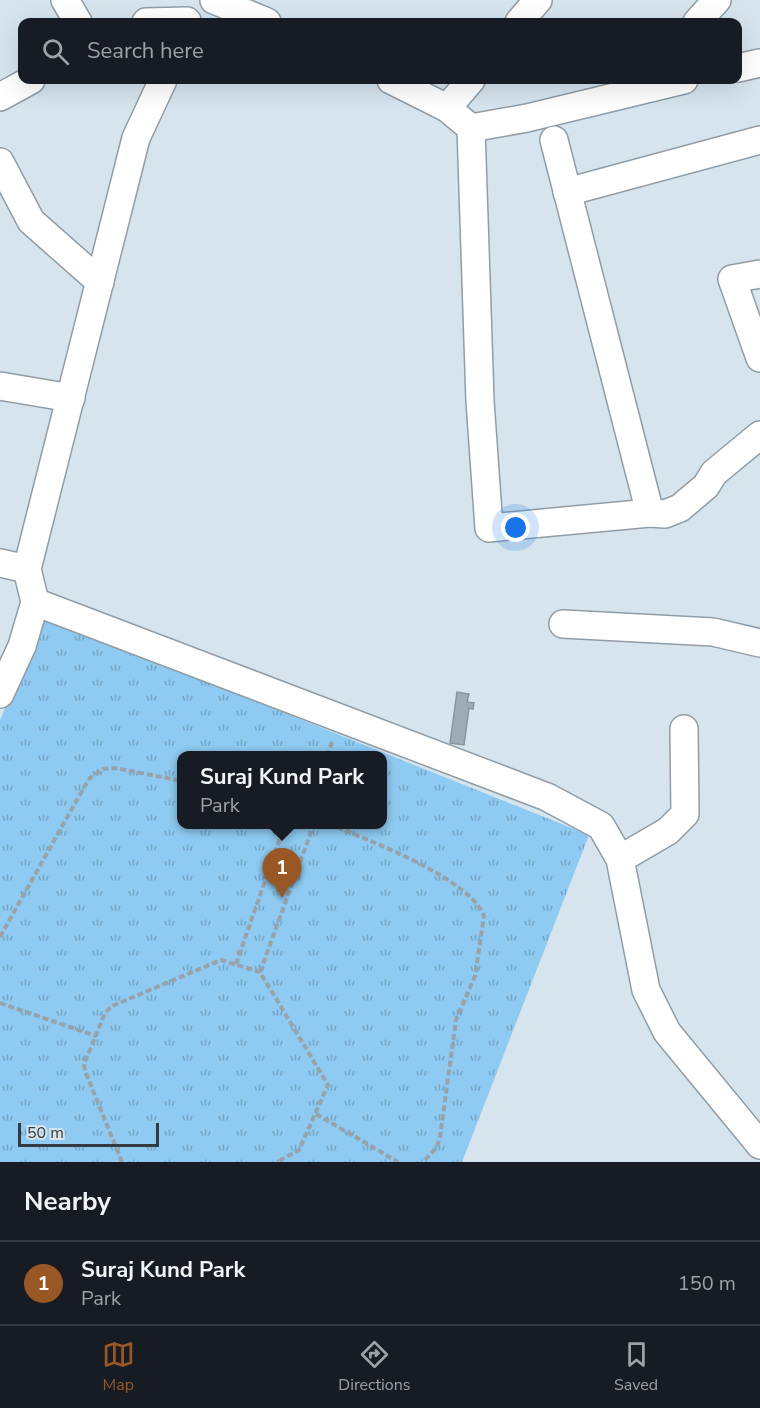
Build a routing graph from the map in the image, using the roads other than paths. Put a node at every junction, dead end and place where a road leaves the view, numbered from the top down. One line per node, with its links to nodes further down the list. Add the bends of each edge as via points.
1 (65, 0): 6 (street)
2 (214, 0): 8 (street)
3 (538, 0): 9 (street)
4 (717, 0): 10 (street)
5 (189, 14): 7 (street)
6 (76, 18)
7 (168, 18)
8 (257, 18)
9 (522, 18)
10 (701, 18)
11 (760, 63): 12 (street)
12 (742, 67)
13 (23, 84): 18 (street)
14 (160, 84): 26 (street, via 136,138)
15 (399, 84): 19 (street)
16 (468, 84): 19 (street)
17 (643, 84): 20 (street, via 527,118)
18 (0, 97)
19 (447, 108): 20 (street)
20 (471, 128): 31 (street, via 480,401 489,528)
21 (554, 140): 24 (street)
22 (760, 140): 24 (street)
23 (0, 162): 26 (street, via 31,221)
24 (567, 192): 31 (street)
25 (760, 274): 27 (street, via 732,279)
26 (100, 282): 29 (street)
27 (760, 358)
28 (0, 386): 29 (street)
29 (70, 398): 33 (street)
30 (760, 435): 31 (street, via 680,508 665,514)
31 (650, 513)
32 (0, 563): 33 (street)
33 (27, 569): 34 (street)
34 (35, 602): 37 (street, via 22,646); 39 (street, via 548,797 600,826)
35 (563, 624): 36 (street, via 713,632)
36 (760, 643)
37 (0, 694)
38 (684, 729): 39 (street, via 685,814 668,831)
39 (620, 859): 40 (street, via 645,990 667,1032)
40 (760, 1145)

